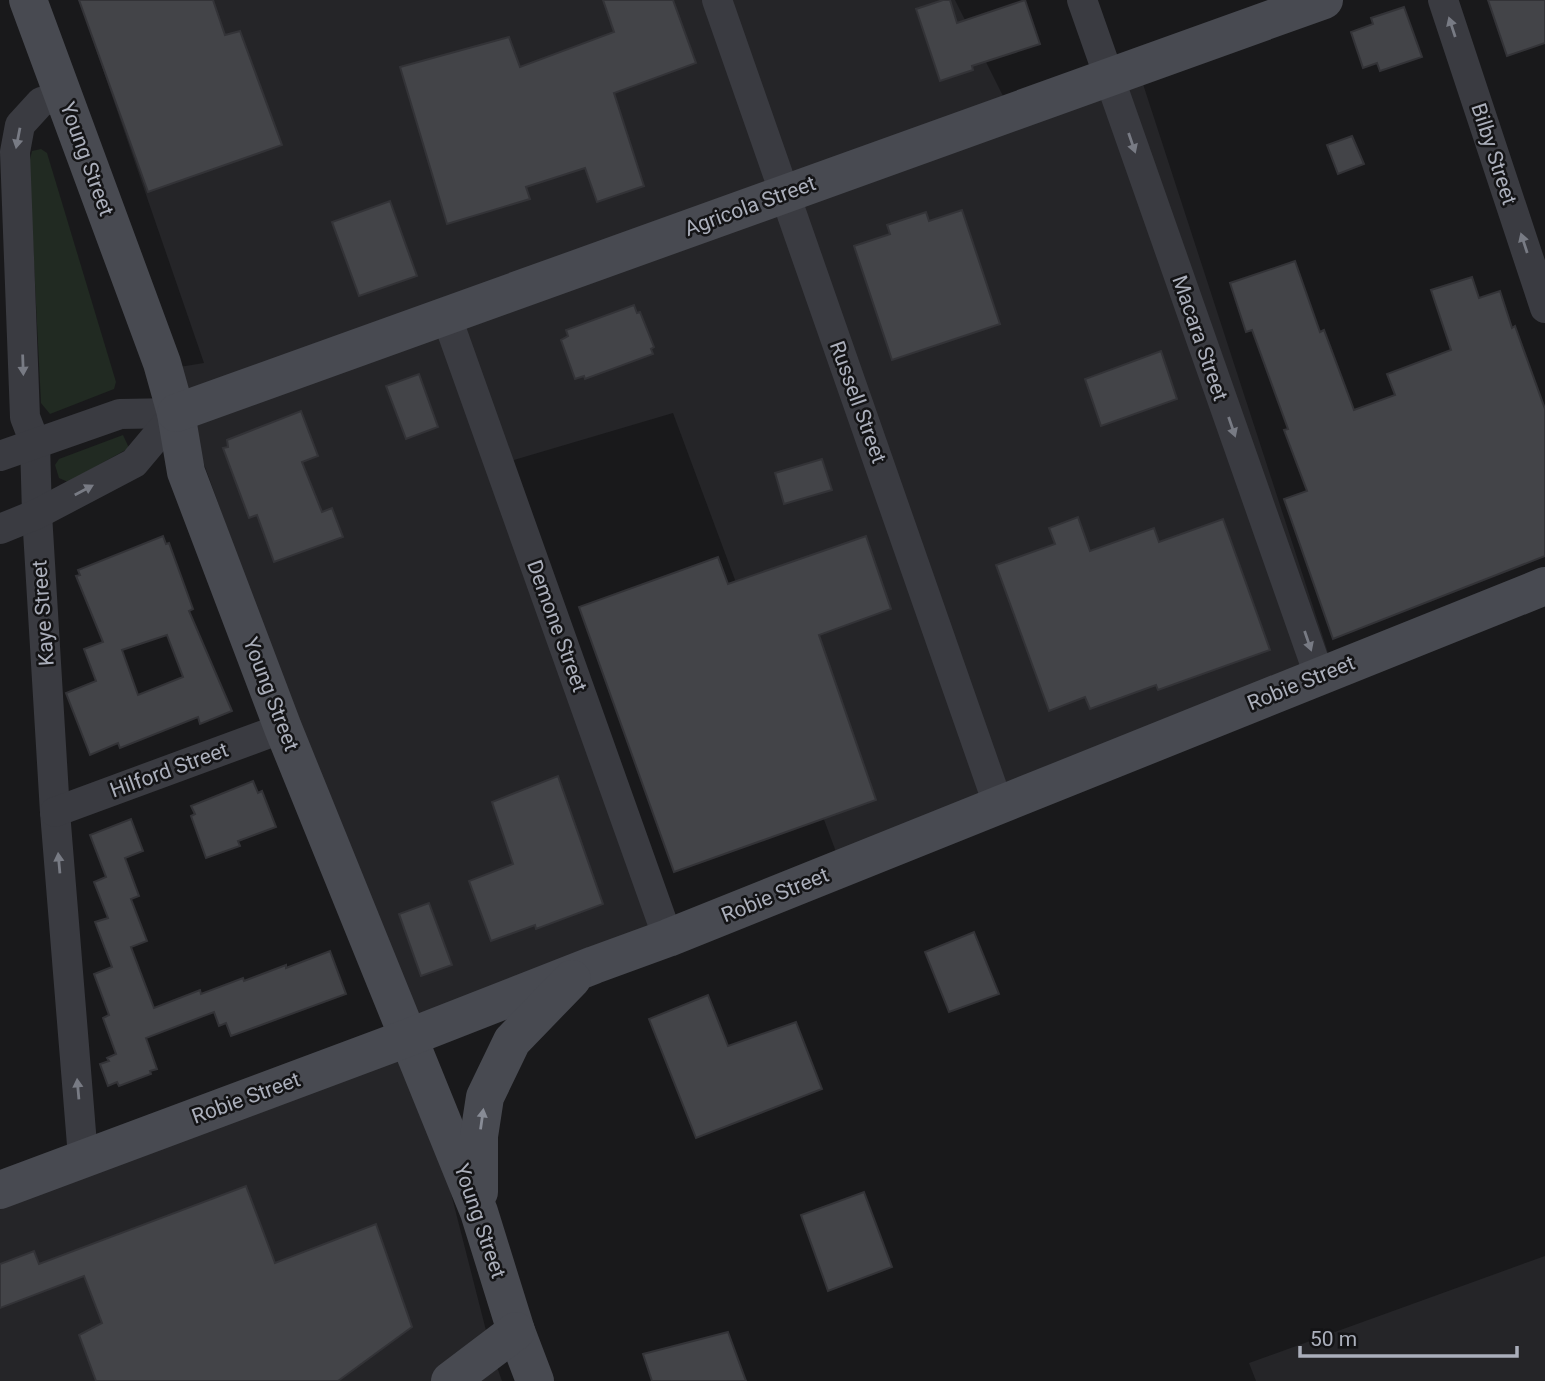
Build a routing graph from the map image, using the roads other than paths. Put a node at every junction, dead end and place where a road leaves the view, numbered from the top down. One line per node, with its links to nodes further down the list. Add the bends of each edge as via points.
1 (28, 0): 7 (main road, Young Street)
2 (717, 0): 8 (street, Russell Street)
3 (1082, 0): 6 (street, Macara Street)
4 (1324, 0): 6 (main road, Agricola Street)
5 (1443, 0): 9 (street, Bilby Street, one-way to 5)
6 (1109, 79): 8 (main road, Agricola Street); 17 (street, Macara Street, one-way to 17)
7 (64, 95): 11 (main road, Young Street); 12 (street, Kaye Street, one-way to 12, via 41,102 20,125 15,152 25,418)
8 (784, 194): 10 (main road, Agricola Street); 19 (street, Russell Street)
9 (1545, 308)
10 (446, 314): 11 (main road, Agricola Street); 21 (street, Demone Street)
11 (176, 413): 12 (street, Agricola Street, via 120,414); 14 (street, Agricola Street, one-way to 11, via 134,463); 18 (main road, Young Street, via 186,472)
12 (35, 443): 13 (street, Agricola Street); 14 (street, Kaye Street)
13 (0, 456)
14 (37, 514): 15 (street, Agricola Street); 20 (street, Kaye Street)
15 (0, 529)
16 (1545, 586): 17 (main road, Robie Street)
17 (1319, 675): 19 (main road, Robie Street)
18 (283, 728): 20 (street, Hilford Street); 23 (main road, Young Street)
19 (998, 804): 21 (main road, Robie Street)
20 (55, 812): 24 (street, Kaye Street, one-way to 20)
21 (668, 938): 22 (main road, Robie Street)
22 (580, 970): 23 (main road, Robie Street); 26 (main road, one-way to 22, via 485,1097 512,1041)
23 (410, 1038): 24 (main road, Robie Street); 26 (main road, Young Street)
24 (83, 1157): 25 (main road, Robie Street)
25 (0, 1190)
26 (480, 1212): 27 (main road, Young Street)
27 (516, 1331): 28 (main road); 29 (main road, Young Street)
28 (450, 1381)
29 (535, 1381)

